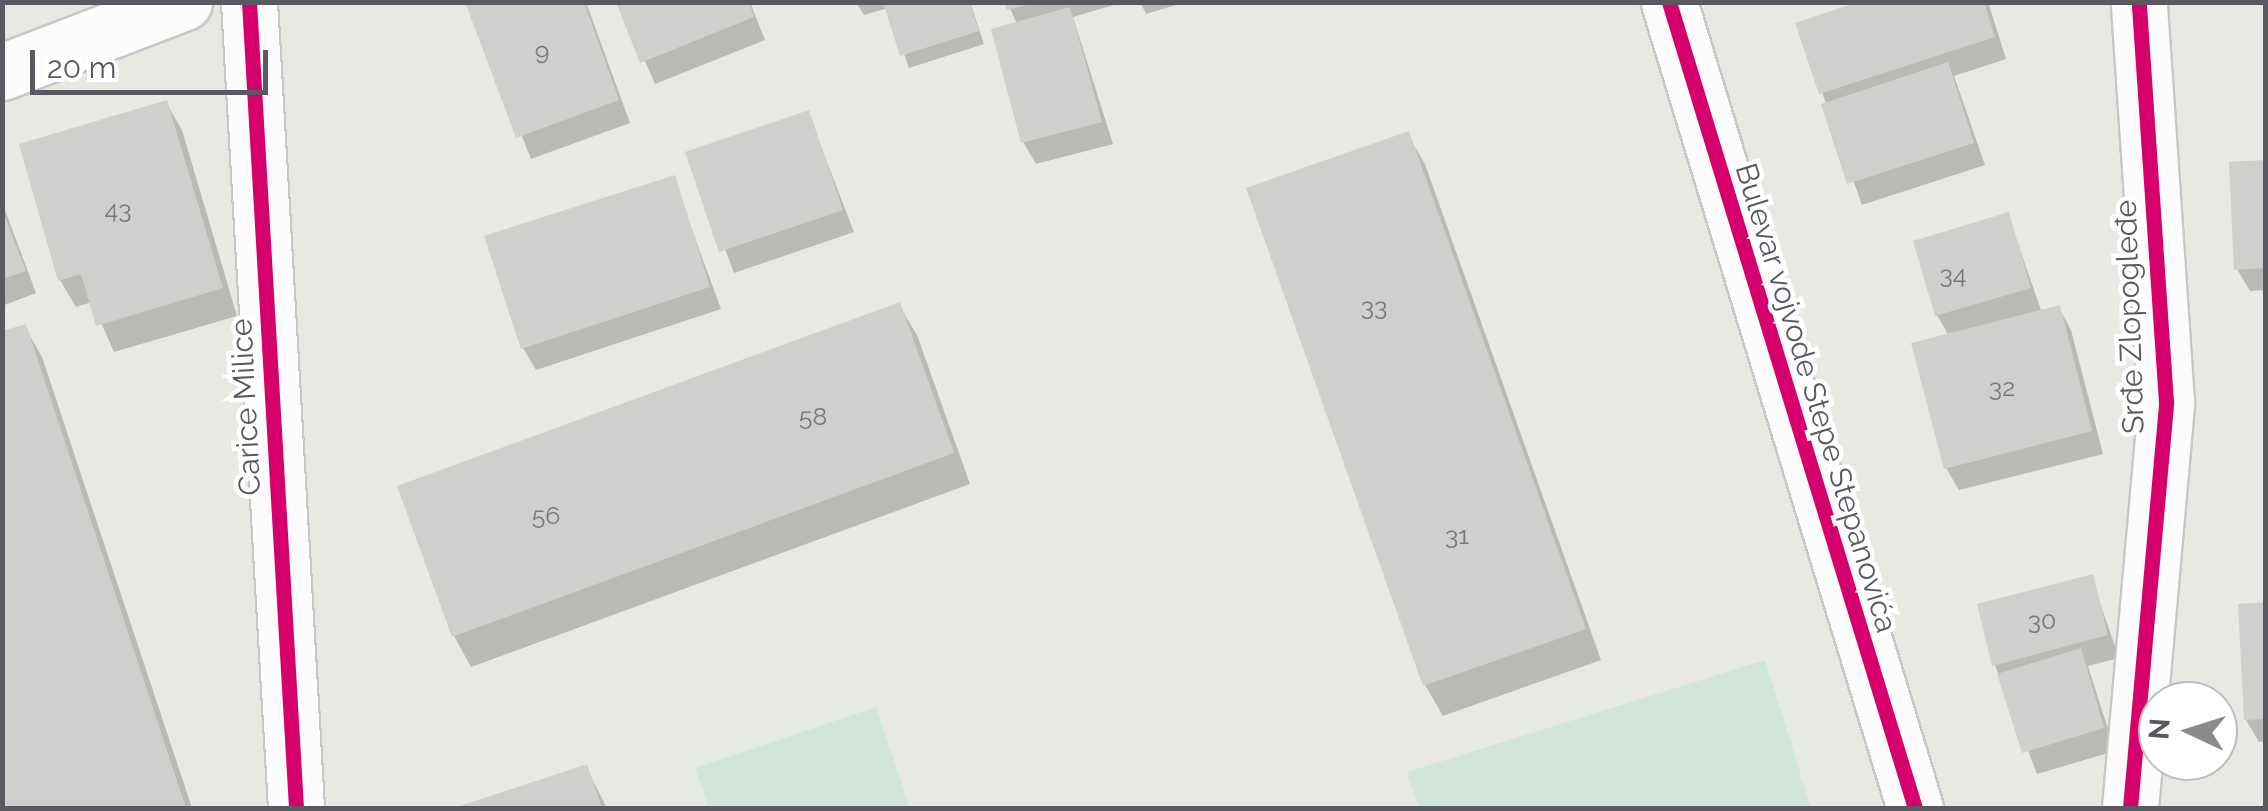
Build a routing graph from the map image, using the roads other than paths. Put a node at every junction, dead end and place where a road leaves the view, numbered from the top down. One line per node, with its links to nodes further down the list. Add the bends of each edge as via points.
1 (184, 2): 5 (street)
2 (249, 2): 6 (street, Carice Milice)
3 (1668, 2): 7 (street, Bulevar vojvode Stepe Stepanovića)
4 (2140, 2): 8 (street, Srđe Zlopogleđe, via 2166,402)
5 (2, 72)
6 (296, 808)
7 (1915, 808)
8 (2130, 808)

